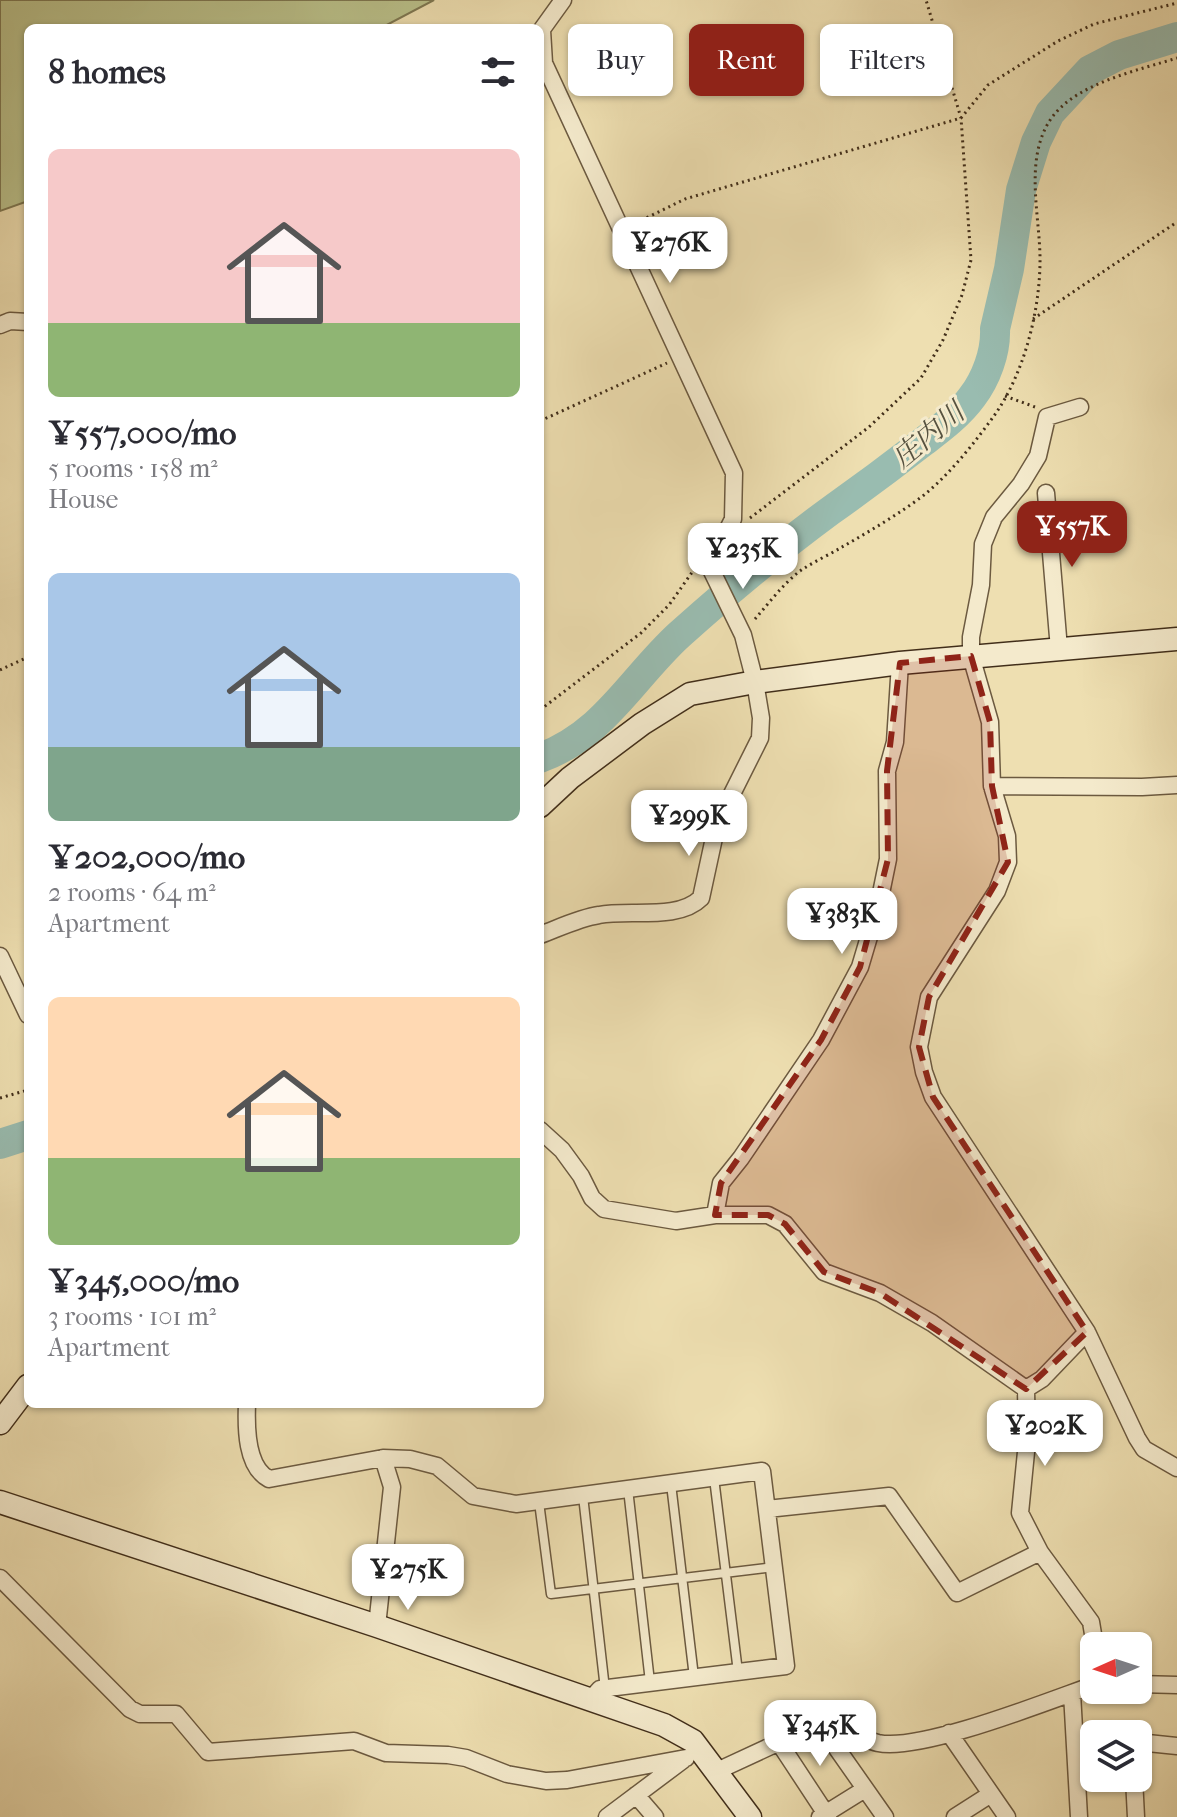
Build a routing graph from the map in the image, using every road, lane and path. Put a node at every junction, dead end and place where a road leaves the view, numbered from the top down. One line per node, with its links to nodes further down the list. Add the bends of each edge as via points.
1 (563, 0): 4 (street)
2 (926, 0): 7 (path)
3 (1177, 3): 7 (path, via 1094,24 1058,41 988,85)
4 (544, 27)
5 (1177, 58): 10 (path, via 1112,78 1076,96 1053,116 1039,143 1036,169 1040,265)
6 (544, 63): 9 (street)
7 (961, 118): 9 (path, via 685,199); 19 (path, via 971,260 943,340 921,378 869,427)
8 (1177, 222): 10 (path)
9 (622, 230): 13 (street)
10 (1033, 319): 14 (path)
11 (24, 322): 12 (street)
12 (0, 325)
13 (681, 356): 17 (path); 19 (street, via 734,473 733,519)
14 (1005, 396): 16 (path, via 1042,409); 21 (path, via 966,451 926,493 800,571)
15 (1080, 407): 16 (street)
16 (1047, 417): 24 (street, via 1038,456 983,544)
17 (544, 419)
18 (1046, 493): 23 (street)
19 (727, 531): 20 (street)
20 (706, 561): 21 (street); 29 (path, via 641,633)
21 (743, 635): 28 (street)
22 (1177, 639): 23 (street)
23 (1059, 649): 24 (street)
24 (971, 656): 26 (street); 31 (street, via 990,722)
25 (24, 659): 27 (path)
26 (900, 663): 28 (street); 39 (street, via 895,742 887,771 888,859 860,967 821,1040 721,1183)
27 (0, 670)
28 (755, 682): 32 (street, via 690,694 630,733); 33 (street, via 760,738 717,824 701,898 680,910 599,914)
29 (544, 707)
30 (1177, 785): 31 (street)
31 (992, 786): 40 (street, via 1007,836 1008,862 997,891 929,997 919,1047 933,1097)
32 (544, 802)
33 (544, 934)
34 (0, 956): 35 (street)
35 (24, 1007)
36 (24, 1091): 37 (path)
37 (0, 1098)
38 (544, 1134): 39 (street, via 604,1209 676,1221)
39 (715, 1215): 41 (street, via 768,1215 785,1224 824,1272 880,1293 932,1323)
40 (1087, 1332): 41 (street); 46 (street, via 1144,1449)
41 (1026, 1389): 54 (street, via 1020,1513)
42 (24, 1391): 44 (street)
43 (247, 1408): 45 (street, via 254,1465 269,1479)
44 (0, 1423)
45 (383, 1458): 51 (street, via 437,1466 473,1496 516,1504); 61 (street, via 392,1487)
46 (1177, 1468)
47 (714, 1477): 48 (street); 53 (street, via 762,1471); 56 (lane)
48 (670, 1483): 49 (street); 58 (lane)
49 (628, 1489): 50 (street); 59 (lane)
50 (583, 1495): 51 (street); 60 (lane)
51 (539, 1501): 60 (lane, via 551,1594)
52 (3, 1508): 61 (street)
53 (767, 1509): 54 (street, via 889,1496 957,1593); 55 (street)
54 (1040, 1552): 62 (street, via 1091,1622)
55 (774, 1567): 56 (lane); 63 (street, via 786,1666)
56 (726, 1573): 58 (lane); 63 (lane)
57 (0, 1578): 78 (street, via 130,1709 176,1714 208,1752 354,1741 386,1753 466,1758 507,1774 546,1781)
58 (682, 1578): 59 (lane); 64 (lane)
59 (638, 1584): 60 (lane); 65 (lane)
60 (593, 1589): 70 (lane)
61 (377, 1626): 70 (street)
62 (1093, 1632)
63 (738, 1672): 64 (street)
64 (694, 1677): 65 (street)
65 (650, 1683): 70 (street)
66 (1152, 1684): 67 (street)
67 (1177, 1685)
68 (1080, 1690): 69 (street)
69 (1072, 1693): 72 (street); 73 (street)
70 (598, 1694): 78 (street, via 693,1741)
71 (819, 1723): 72 (street, via 827,1720 878,1743); 75 (street); 80 (street)
72 (949, 1733): 82 (street)
73 (1075, 1737): 74 (street); 91 (street)
74 (1080, 1738)
75 (778, 1741): 79 (street); 84 (street)
76 (1152, 1743): 77 (street)
77 (1177, 1746)
78 (692, 1753): 79 (street); 83 (street)
79 (717, 1771): 87 (street)
80 (865, 1789): 84 (street); 88 (street)
81 (1135, 1792): 92 (street)
82 (991, 1794): 89 (street); 90 (street)
83 (636, 1795): 85 (street); 86 (street)
84 (825, 1816)
85 (607, 1817)
86 (655, 1817)
87 (750, 1817)
88 (885, 1817)
89 (955, 1817)
90 (1007, 1817)
91 (1079, 1817)
92 (1136, 1817)

